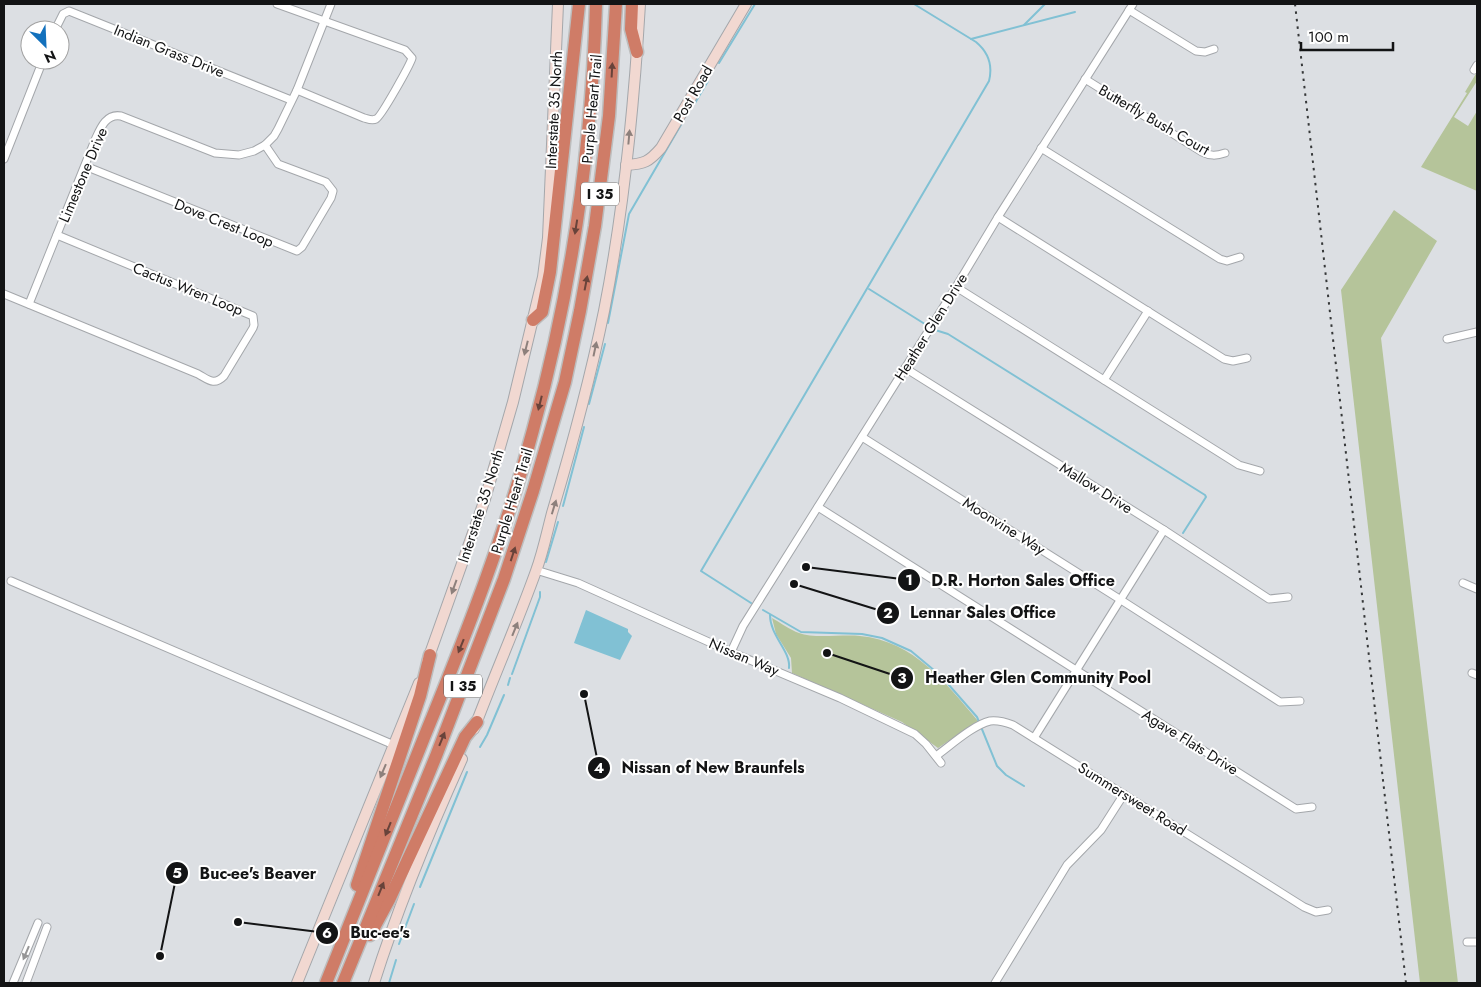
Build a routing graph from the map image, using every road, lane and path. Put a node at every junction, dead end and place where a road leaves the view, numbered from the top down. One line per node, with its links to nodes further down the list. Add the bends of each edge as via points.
1 (277, 4): 12 (street)
2 (331, 4): 12 (street)
3 (558, 4): 32 (main road, Interstate 35 North, via 548,238)
4 (579, 4): 32 (highway, via 550,272 542,312)
5 (596, 4): 68 (highway, Purple Heart Trail / I 35, one-way to 68, via 592,87 576,224 558,327 533,432 485,583)
6 (616, 4): 69 (highway, Purple Heart Trail / I 35, one-way to 6, via 504,580 565,382 595,226 609,116)
7 (632, 4): 14 (highway, via 631,29)
8 (640, 4): 14 (main road)
9 (746, 4): 23 (main road, Post Road, via 661,148 652,159 642,164)
10 (1131, 7): 13 (street, via 1196,51); 16 (street, Heather Glen Drive)
11 (60, 20): 18 (street, Indian Grass Drive, via 69,11)
12 (324, 20): 17 (street); 17 (street, via 406,50 412,58 411,64 381,114 373,120)
13 (1214, 50)
14 (637, 52): 23 (main road, one-way to 14)
15 (40, 70): 22 (street)
16 (1085, 79): 20 (street, Heather Glen Drive); 21 (street, Butterfly Bush Court, via 1202,152 1217,156)
17 (297, 90): 18 (street)
18 (291, 100): 19 (street, via 274,136)
19 (265, 145): 24 (street, Limestone Drive, via 245,154 224,154 116,115 101,128); 24 (street, Dove Crest Loop, via 278,164 326,182 332,189 331,198 302,247 296,251)
20 (1042, 148): 25 (street, Heather Glen Drive); 27 (street, via 1220,259 1228,261)
21 (1225, 153)
22 (4, 159)
23 (626, 165): 42 (main road, one-way to 23, via 591,370)
24 (85, 166): 26 (street, Limestone Drive)
25 (998, 217): 28 (street, Heather Glen Drive); 31 (street)
26 (57, 235): 30 (street, Limestone Drive); 30 (street, Cactus Wren Loop, via 251,315 254,325 224,376 213,382)
27 (1240, 257)
28 (956, 287): 36 (street, Heather Glen Drive); 37 (street)
29 (4, 294): 30 (street)
30 (29, 304)
31 (1148, 311): 35 (street, via 1224,359); 37 (street)
32 (533, 320): 49 (main road, Interstate 35 North, one-way to 49, via 485,499)
33 (1477, 332): 34 (street)
34 (1446, 339)
35 (1247, 358)
36 (905, 368): 38 (street, Heather Glen Drive); 41 (street, Mallow Drive)
37 (1104, 380): 39 (street, via 1239,465)
38 (862, 437): 40 (street, Heather Glen Drive); 47 (street, Moonvine Way)
39 (1260, 471)
40 (818, 507): 48 (street, Heather Glen Drive, via 743,626); 50 (street, Agave Flats Drive)
41 (1164, 530): 46 (street, Mallow Drive, via 1269,599); 47 (street)
42 (536, 570): 48 (street, Nissan Way, via 578,583); 52 (main road, one-way to 42)
43 (11, 581): 54 (street)
44 (1463, 583): 45 (street)
45 (1477, 589)
46 (1288, 597)
47 (1121, 600): 50 (street); 51 (street, Moonvine Way, via 1280,702)
48 (731, 652): 55 (street, Nissan Way, via 915,734)
49 (430, 654): 54 (main road, Interstate 35 North); 67 (highway, via 420,696 359,879)
50 (1077, 669): 53 (street); 58 (street, Agave Flats Drive, via 1296,809)
51 (1300, 701)
52 (477, 722): 70 (highway, via 465,737); 71 (main road, via 391,930)
53 (1034, 738): 55 (street, Summersweet Road, via 1001,721 986,722); 57 (street, Summersweet Road)
54 (394, 745): 66 (main road, Interstate 35 North, one-way to 66)
55 (936, 756): 56 (street, Nissan Way)
56 (941, 763)
57 (1124, 794): 59 (street, Summersweet Road, via 1304,907 1316,912); 72 (street, via 1100,830 1067,865)
58 (1312, 807)
59 (1328, 910)
60 (38, 923): 64 (street, one-way to 64)
61 (47, 927): 65 (street)
62 (1467, 942): 63 (street)
63 (1477, 942)
64 (13, 983)
65 (26, 983)
66 (297, 983)
67 (319, 983)
68 (326, 983)
69 (343, 983)
70 (349, 983)
71 (374, 983)
72 (995, 983)

